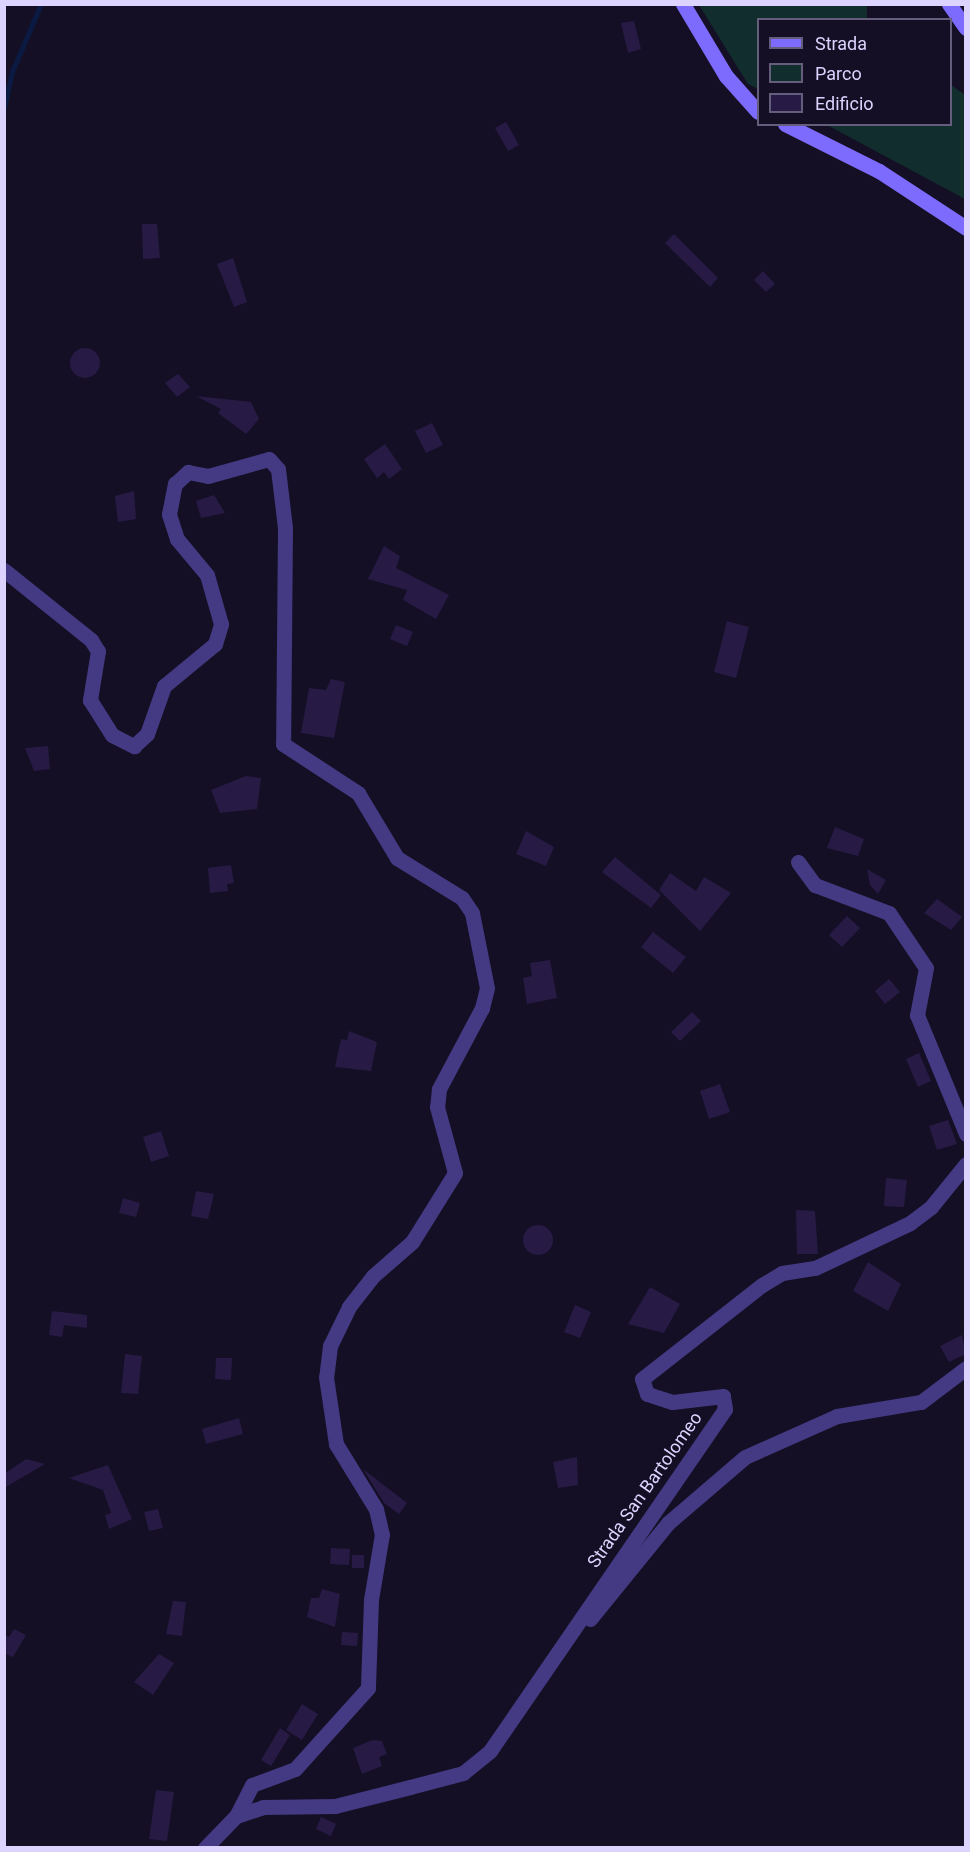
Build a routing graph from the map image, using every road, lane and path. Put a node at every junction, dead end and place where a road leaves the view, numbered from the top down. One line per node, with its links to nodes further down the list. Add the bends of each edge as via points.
1 (683, 4): 4 (main road, via 726,76)
2 (949, 4): 3 (main road)
3 (966, 28)
4 (757, 110)
5 (789, 126): 6 (main road, via 879,171)
6 (966, 228)
7 (4, 570): 13 (street, via 91,640 98,651 90,700 112,735 134,746 147,734 164,686 215,645 221,624 207,575 177,539 169,514 176,483 188,472 208,476 269,459 278,469 285,528 283,744 358,792 397,858 462,898 472,913 487,988 482,1008 439,1089 437,1107 454,1173 412,1242 373,1276 349,1307 330,1346 326,1377 336,1444 376,1509 382,1534 371,1600 368,1688 295,1769 252,1785)
8 (798, 862): 9 (street, via 815,885 888,913 926,968 916,1015)
9 (966, 1134)
10 (966, 1164): 12 (street, Strada San Bartolomeo, via 931,1207 910,1223 815,1268 782,1274 762,1285 642,1379 647,1394 672,1402 723,1396 725,1408)
11 (966, 1368): 12 (street, via 921,1402 837,1416 745,1457 668,1523 606,1602)
12 (577, 1629): 13 (street, Strada San Bartolomeo, via 490,1750 463,1773 335,1806 263,1807)
13 (236, 1816): 14 (street, Strada San Bartolomeo)
14 (205, 1848)

